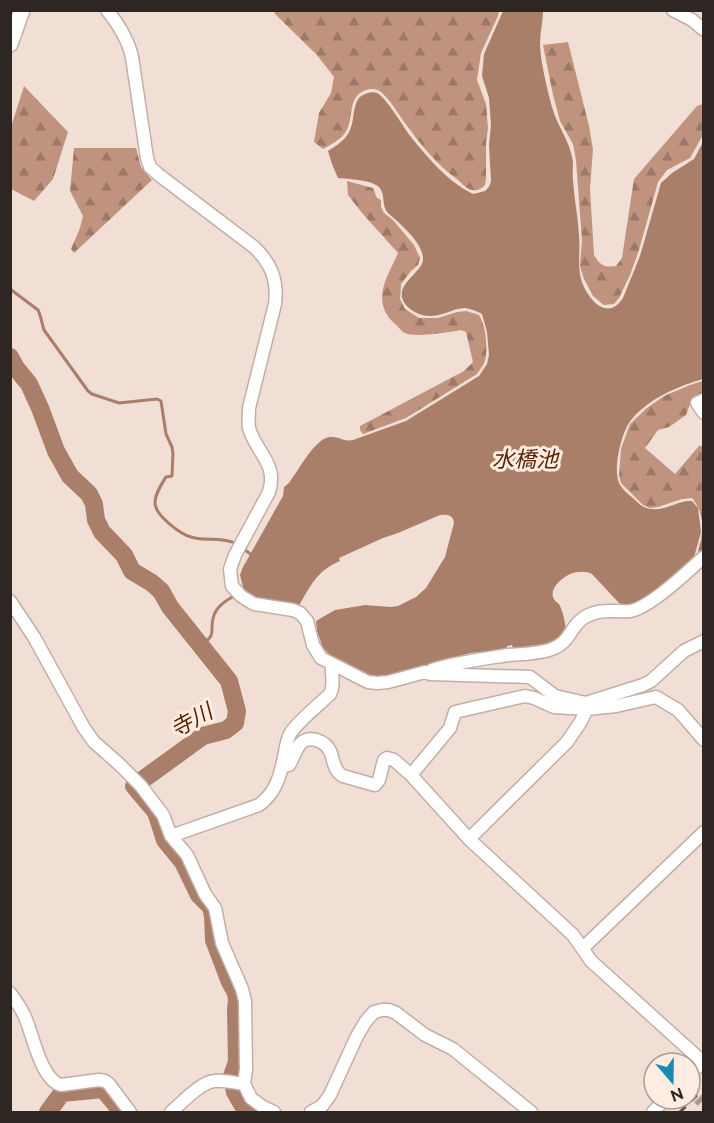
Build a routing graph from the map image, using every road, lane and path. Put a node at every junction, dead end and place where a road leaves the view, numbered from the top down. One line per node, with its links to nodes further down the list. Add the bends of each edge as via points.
1 (22, 10): 5 (main road)
2 (107, 10): 11 (street, via 129,46 150,167 254,247 266,258 273,274 277,293 248,419 249,429 268,462 271,486 235,555 230,569 232,586 254,604 300,613 307,621 316,652)
3 (673, 10): 4 (street)
4 (704, 30)
5 (10, 44)
6 (704, 399): 7 (street, via 697,403)
7 (704, 413)
8 (701, 565): 12 (street, via 639,608 585,617 568,638 548,650 468,660)
9 (10, 601): 18 (street, via 84,728 139,784 163,815)
10 (704, 641): 13 (street, via 684,651 651,681)
11 (332, 664): 12 (street, via 378,683); 15 (street, via 333,688 291,732)
12 (425, 672): 13 (street, via 530,677 555,696)
13 (586, 706): 14 (street, via 616,706 656,697 678,710); 16 (street, via 554,707 525,696 454,712 450,728); 19 (street, via 567,742)
14 (704, 740)
15 (282, 766): 16 (street, via 289,765 301,744 315,740 329,750 335,768 343,776 375,785 387,758); 18 (street, via 275,789 259,805)
16 (411, 775): 19 (street)
17 (704, 832): 20 (street)
18 (171, 836): 23 (street, via 187,855 215,908 222,943 242,989 246,1069)
19 (469, 839): 20 (street, via 573,935)
20 (582, 948): 22 (street, via 591,961)
21 (10, 993): 24 (street, via 25,1016 48,1076 61,1085 105,1081)
22 (703, 1061)
23 (237, 1083): 25 (street, via 215,1081 202,1086); 26 (street)
24 (130, 1113)
25 (171, 1113)
26 (274, 1113)
27 (311, 1113): 28 (street, via 330,1095 366,1021 382,1010 396,1013 425,1035 453,1049)
28 (531, 1113)

